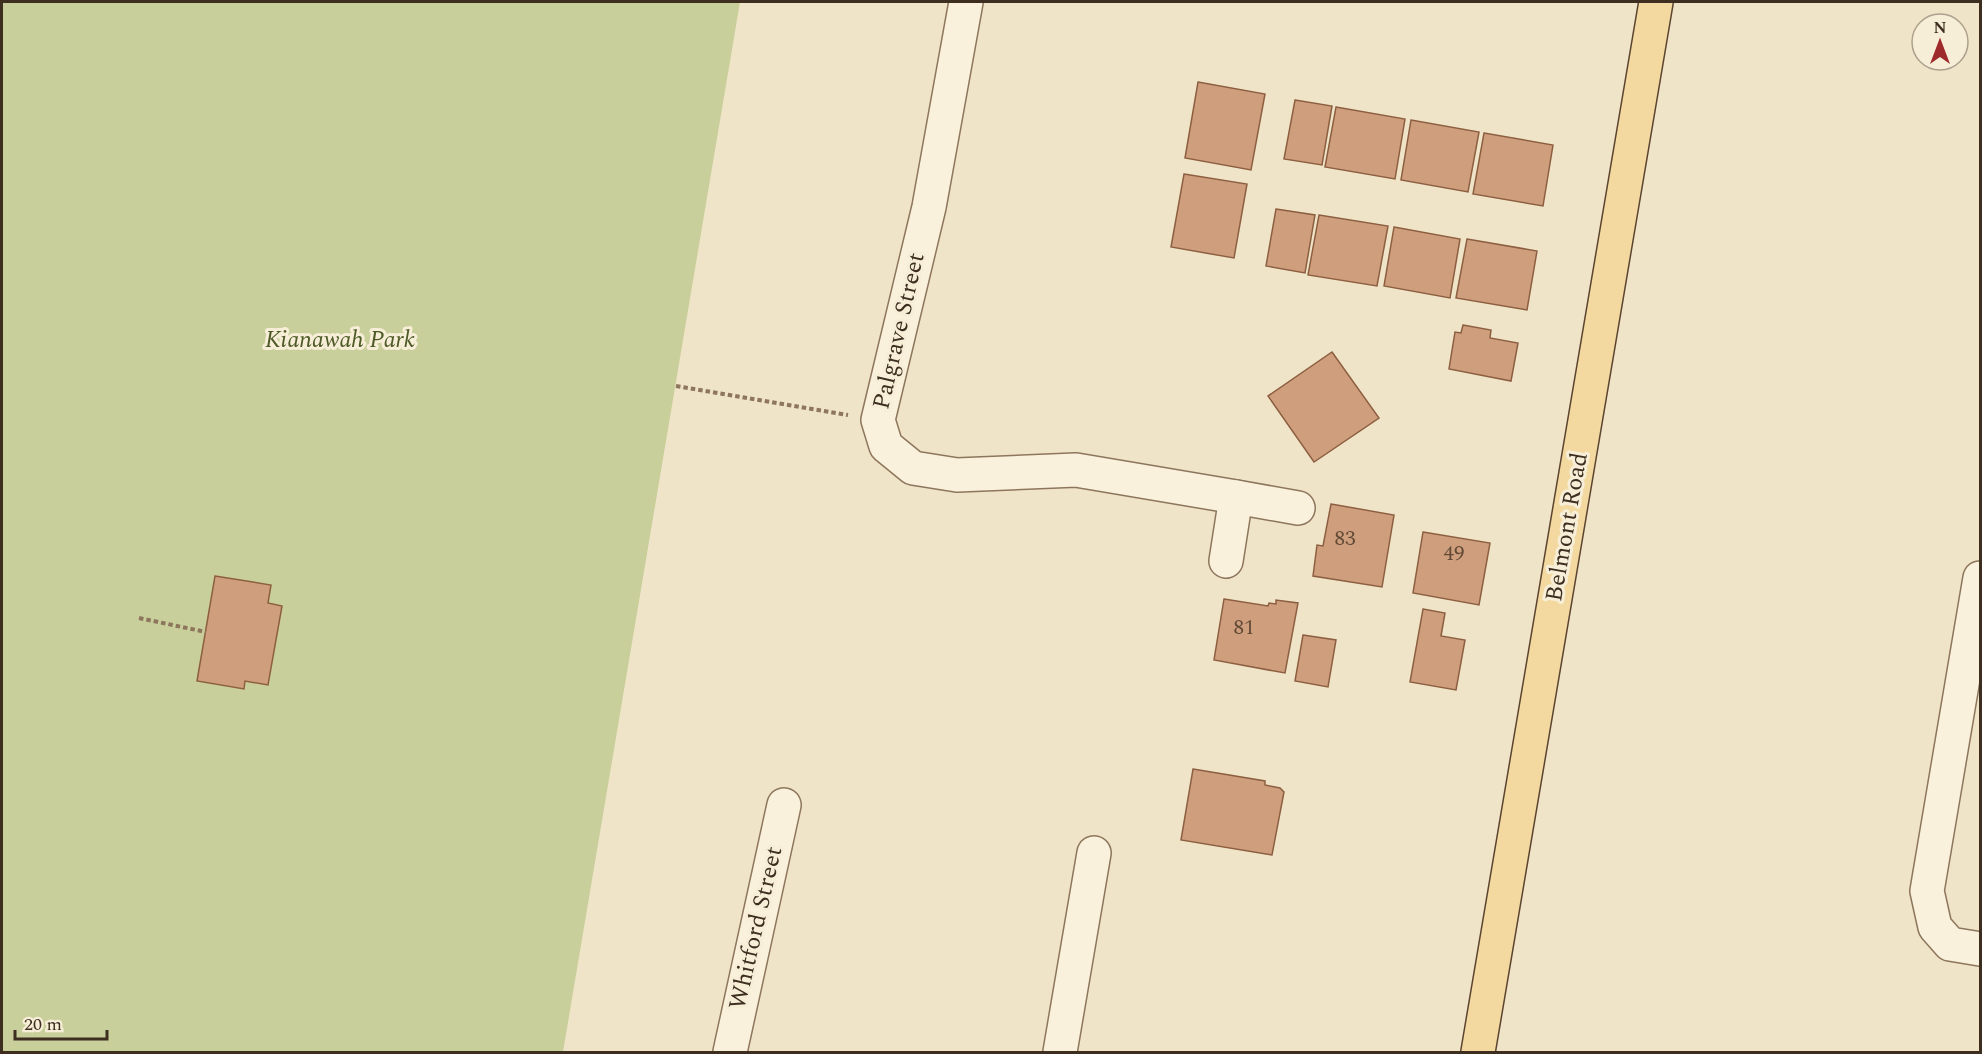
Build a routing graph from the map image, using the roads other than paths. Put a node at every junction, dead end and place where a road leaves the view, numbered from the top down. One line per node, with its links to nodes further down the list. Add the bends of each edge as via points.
1 (966, 2): 3 (street, Palgrave Street, via 929,207 878,420 886,446 913,468 957,475 1076,470)
2 (1656, 2): 12 (main road, Belmont Road)
3 (1236, 497): 4 (street, Palgrave Street); 5 (street)
4 (1298, 508)
5 (1227, 561)
6 (1980, 578): 9 (street, via 1927,891 1935,927 1950,944)
7 (784, 805): 10 (street, Whitford Street)
8 (1094, 853): 11 (street)
9 (1980, 949)
10 (730, 1053)
11 (1060, 1053)
12 (1478, 1053)

